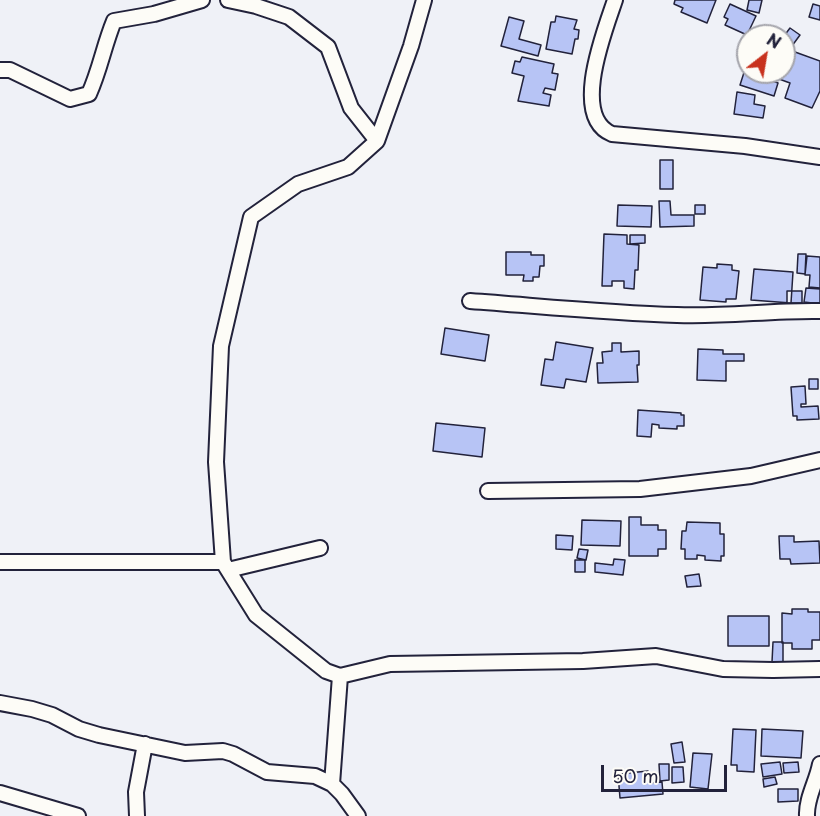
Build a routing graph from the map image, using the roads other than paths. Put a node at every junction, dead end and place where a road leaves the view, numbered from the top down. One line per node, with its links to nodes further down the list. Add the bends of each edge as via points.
1 (202, 0): 5 (street, via 114,21 89,94 70,99 10,70)
2 (228, 0): 6 (street, via 289,17 328,47 351,108)
3 (424, 0): 6 (street)
4 (615, 0): 7 (street, via 593,70 593,109 603,130)
5 (0, 70)
6 (377, 141): 14 (street, via 348,167 298,184 251,217 221,346 216,462)
7 (820, 157)
8 (470, 301): 9 (street, via 679,316)
9 (820, 311)
10 (820, 460): 11 (street, via 751,476 640,489)
11 (489, 491)
12 (320, 548): 14 (street)
13 (0, 562): 14 (street)
14 (225, 566): 16 (street, via 256,615 326,671)
15 (820, 669): 16 (street, via 723,669 656,656 390,664)
16 (340, 676): 20 (street)
17 (0, 704): 18 (street, via 32,709 78,729)
18 (145, 744): 20 (street, via 185,753 224,751 267,772 312,775); 23 (street, via 136,792)
19 (820, 764): 25 (street)
20 (332, 784): 24 (street)
21 (0, 793): 22 (street)
22 (78, 816)
23 (137, 816)
24 (358, 816)
25 (807, 816)

